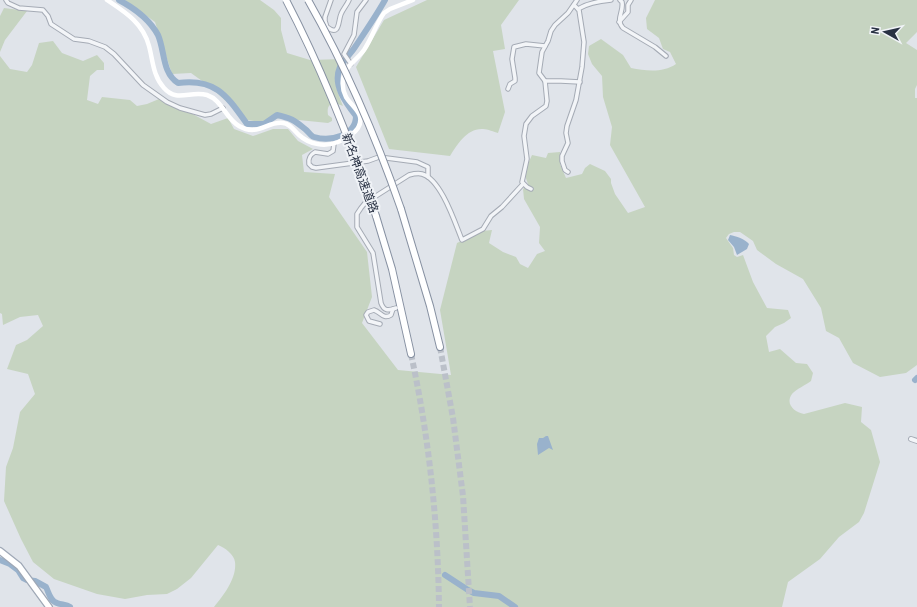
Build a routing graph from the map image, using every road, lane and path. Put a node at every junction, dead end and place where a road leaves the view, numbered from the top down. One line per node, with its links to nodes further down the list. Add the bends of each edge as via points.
1 (6, 0): 22 (street, via 19,8 43,10 51,24 74,39 89,41 105,48 143,85 167,102 205,115)
2 (107, 0): 22 (main road, via 141,28 149,46 152,66 164,89 178,96 206,95)
3 (286, 0): 30 (highway, 新名神高速道路, bridge, via 361,173 392,269)
4 (308, 0): 29 (highway, 新名神高速道路, bridge, via 358,98 374,136 401,209)
5 (331, 0): 6 (street, via 324,21 332,30 339,25 341,13)
6 (349, 0)
7 (366, 0): 18 (street, via 357,12 354,35 345,51 344,56)
8 (414, 0): 18 (main road, via 384,13 364,50)
9 (577, 0): 13 (street)
10 (610, 0): 14 (street, via 584,5)
11 (620, 0): 15 (street, via 623,4)
12 (631, 0): 15 (street, via 628,12)
13 (574, 5): 14 (street); 16 (street, via 555,25)
14 (578, 9): 20 (street, via 584,42)
15 (619, 22): 17 (street, via 623,28)
16 (545, 46): 19 (street, via 538,73); 21 (street, via 526,44 514,47 512,59 515,81)
17 (666, 56)
18 (350, 64): 23 (main road, via 344,74 343,87 346,96 359,113 360,121 358,128 350,136)
19 (545, 81): 20 (street); 26 (street, via 546,106 526,124 524,136 527,159)
20 (580, 82): 24 (street, via 567,126 568,143 562,156)
21 (508, 89)
22 (223, 108): 23 (main road, via 237,126 243,128 256,130 283,123 294,128 298,135 308,142)
23 (334, 144): 25 (street, via 333,151 328,154 311,154 309,164 316,168 379,158 417,162 428,167)
24 (568, 172)
25 (428, 177): 26 (street, via 443,195 462,240 483,229 491,216); 28 (street, via 416,173 409,175 365,203 357,214 357,227 370,246 375,259 381,303 386,310 394,309 388,317 374,310 368,312 366,315 369,321)
26 (523, 184): 27 (street)
27 (531, 189)
28 (380, 324)
29 (440, 347)
30 (411, 354)
31 (911, 439): 32 (street)
32 (917, 441)
33 (0, 552): 34 (main road, via 19,566)
34 (49, 607)

